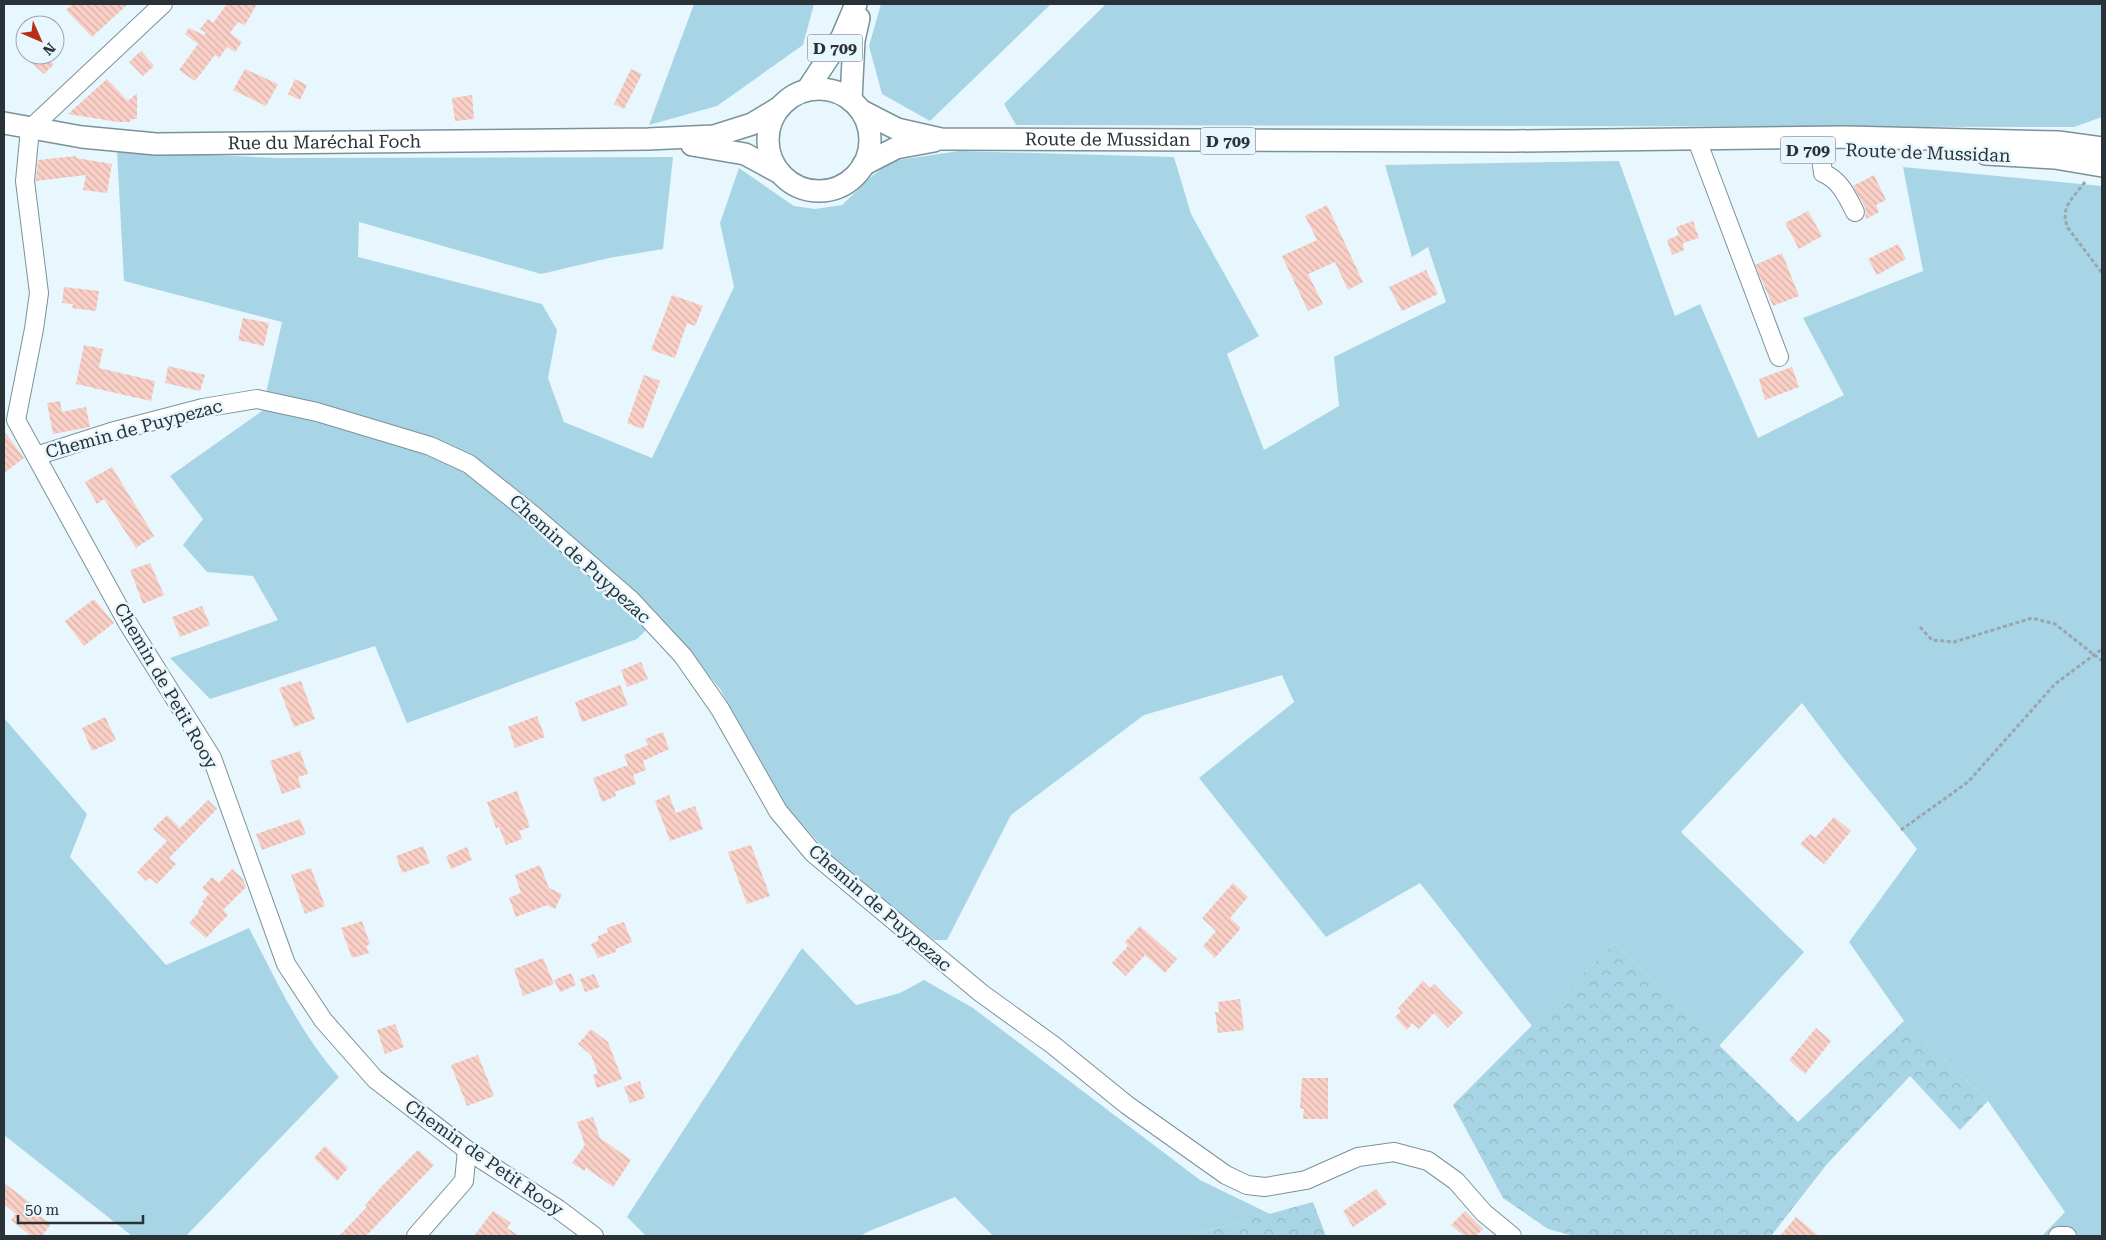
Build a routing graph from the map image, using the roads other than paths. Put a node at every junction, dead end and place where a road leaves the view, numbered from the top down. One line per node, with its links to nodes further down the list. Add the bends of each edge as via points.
1 (163, 4): 8 (street)
2 (856, 4): 4 (main road, D 709, via 842,37)
3 (862, 4): 5 (main road, D 709, via 854,40)
4 (807, 90): 5 (main road, via 839,92); 6 (main road, via 792,96)
5 (857, 105): 9 (main road, Route de Mussidan / D 709, via 897,129); 14 (main road, via 868,125 870,140 868,157)
6 (780, 107): 10 (main road, Rue du Maréchal Foch, via 752,124 714,136); 15 (main road, via 768,133 768,148)
7 (4, 123): 8 (main road, Rue du Maréchal Foch)
8 (30, 129): 10 (main road, Rue du Maréchal Foch, via 156,144); 18 (street, Chemin de Petit Rooy, via 25,181 39,294 16,420)
9 (942, 139): 11 (main road, Route de Mussidan / D 709); 14 (main road, Route de Mussidan / D 709, via 896,148)
10 (648, 140): 15 (main road, Rue du Maréchal Foch, via 745,154)
11 (1700, 143): 12 (main road, Route de Mussidan / D 709); 13 (main road, Route de Mussidan / D 709, via 1856,137 2058,142); 17 (street)
12 (1820, 150): 13 (main road, Route de Mussidan / D 709, via 1962,152 2054,158); 16 (street, via 1823,173 1831,176 1844,190)
13 (2098, 152)
14 (863, 165): 15 (main road, via 859,173 845,184 828,190 810,191 794,185)
15 (780, 173)
16 (1855, 212)
17 (1779, 357)
18 (36, 456): 19 (street, Chemin de Petit Rooy, via 127,622 212,758 286,964 323,1020 375,1078); 22 (street, Chemin de Puypezac, via 203,408 258,399 317,412 420,443 469,464 631,600 683,656 720,708 778,811 813,853 981,993 1135,1110 1226,1175 1248,1185 1265,1187 1306,1180 1358,1157 1394,1152 1428,1161 1456,1181 1484,1213)
19 (468, 1150): 20 (street, via 464,1181); 21 (street, Chemin de Petit Rooy)
20 (424, 1234)
21 (594, 1236)
22 (1512, 1236)
23 (2058, 1236): 24 (street)
24 (2066, 1236)

